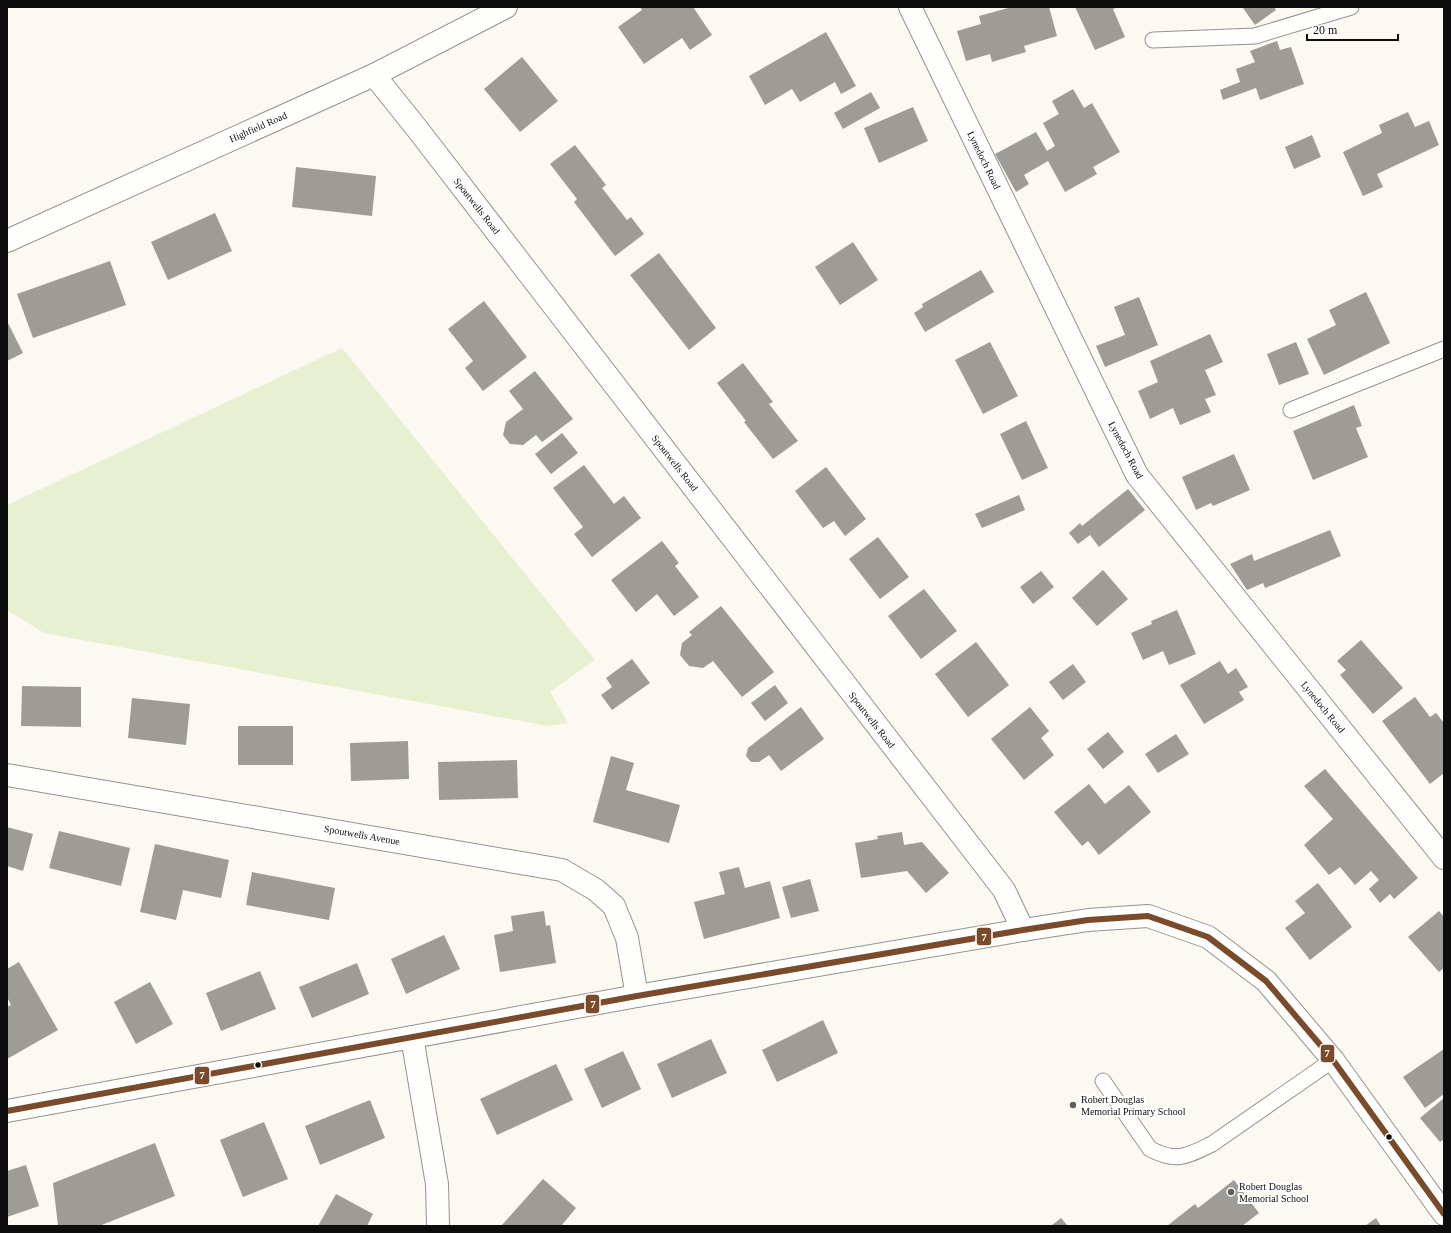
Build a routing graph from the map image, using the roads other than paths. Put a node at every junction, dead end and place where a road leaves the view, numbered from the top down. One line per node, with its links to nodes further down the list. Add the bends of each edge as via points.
1 (506, 7): 5 (street, Highfield Road)
2 (910, 7): 10 (street, Lynedoch Road, via 1137,475)
3 (1352, 7): 4 (lane, via 1256,36)
4 (1153, 40)
5 (374, 74): 6 (street, Highfield Road); 11 (street, Spoutwells Road, via 1004,890)
6 (7, 241)
7 (1444, 349): 8 (lane)
8 (1291, 410)
9 (7, 775): 12 (street, Spoutwells Avenue, via 562,870 596,890 614,906 627,938)
10 (1444, 858)
11 (1023, 930): 12 (street); 14 (street, via 1088,920 1148,916 1208,937 1266,981)
12 (637, 996): 13 (street)
13 (412, 1037): 16 (street); 18 (street, via 437,1184)
14 (1333, 1060): 15 (lane, via 1212,1144 1191,1154 1172,1157 1150,1149); 17 (street)
15 (1103, 1082)
16 (7, 1111)
17 (1444, 1214)
18 (438, 1226)

